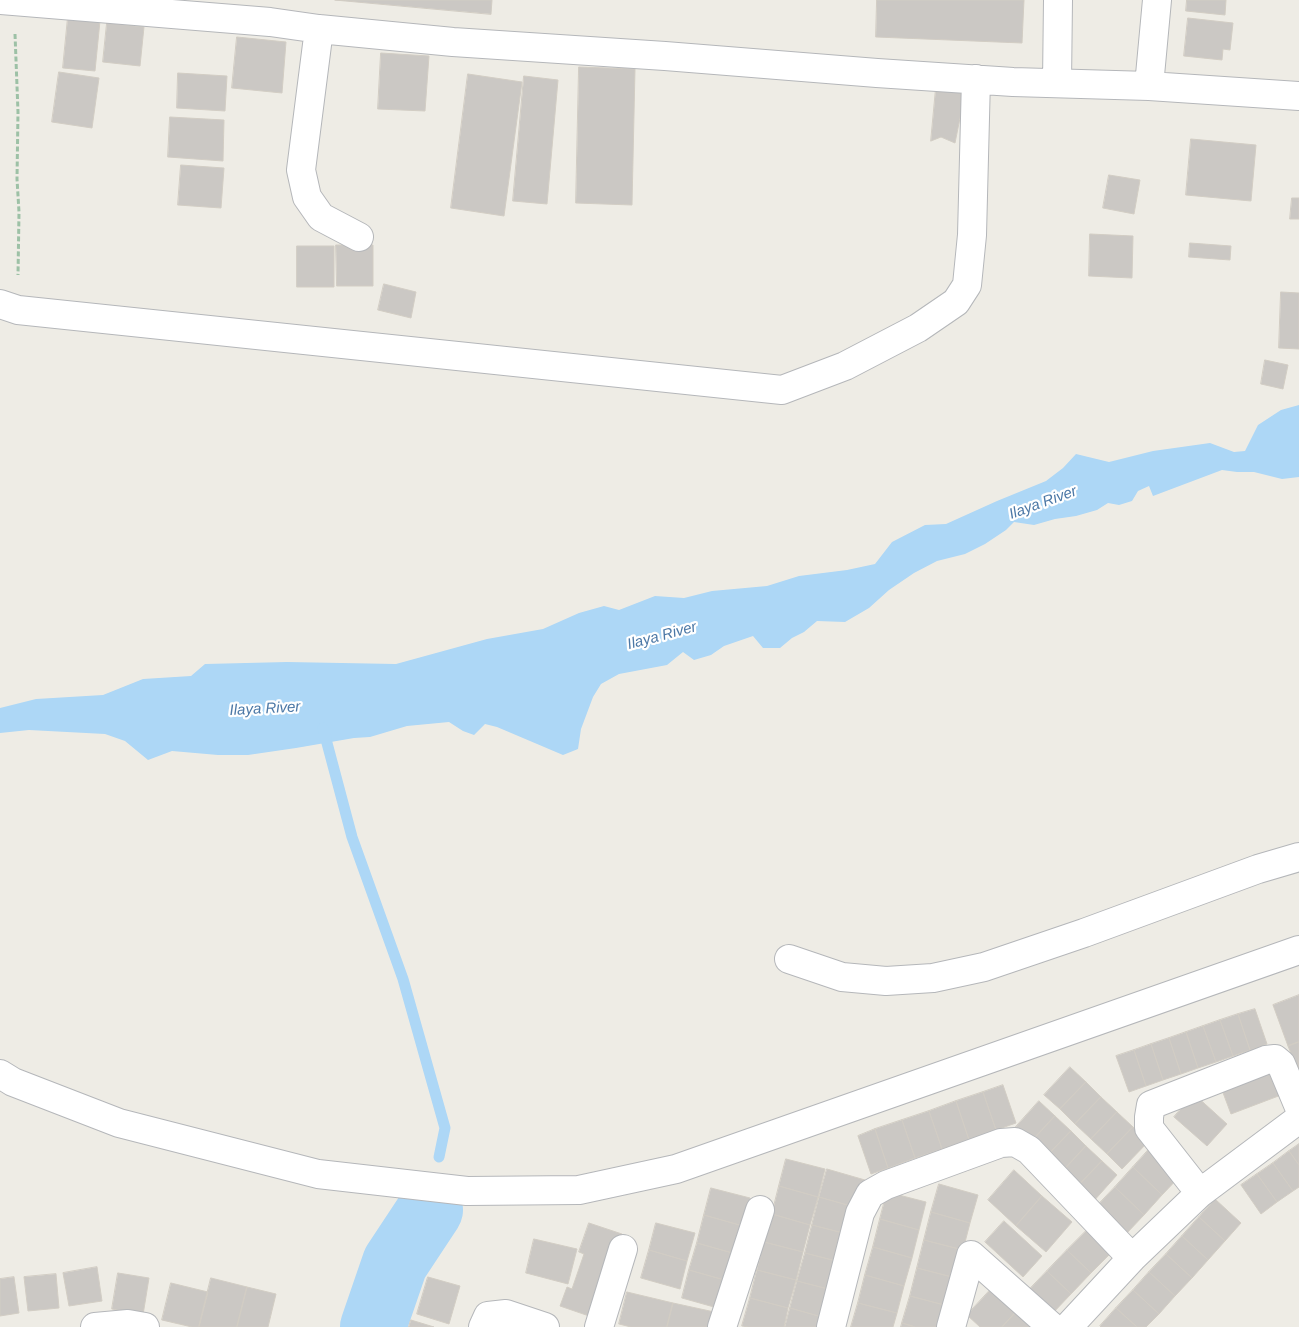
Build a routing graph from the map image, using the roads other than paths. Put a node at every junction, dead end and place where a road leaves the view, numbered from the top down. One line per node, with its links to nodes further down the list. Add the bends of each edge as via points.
1 (7, 0): 4 (street)
2 (1058, 0): 7 (street)
3 (1157, 0): 8 (street)
4 (271, 11): 5 (street)
5 (319, 29): 6 (street, via 453,42); 10 (street, via 301,170 307,197 321,217)
6 (976, 79): 7 (street); 11 (street, via 972,235 967,285 956,302 918,328 844,366 782,390)
7 (1057, 83): 8 (street)
8 (1149, 86): 9 (street)
9 (1298, 88)
10 (359, 237)
11 (9, 307)
12 (1299, 857): 14 (street, via 984,967 933,978 886,981 842,977)
13 (1299, 950): 15 (street, via 676,1169 580,1190 466,1191 318,1174 119,1123)
14 (789, 958)
15 (0, 1074)
16 (1299, 1107): 18 (street, via 1281,1064 1275,1059 1151,1105 1149,1128)
17 (1299, 1118): 18 (street)
18 (1200, 1193): 21 (street)
19 (760, 1210): 27 (street)
20 (623, 1249): 26 (street)
21 (1132, 1258): 28 (street, via 1029,1150 1015,1142 1001,1143 886,1185 870,1194 860,1213); 31 (street)
22 (133, 1326): 23 (street)
23 (95, 1327)
24 (483, 1327): 25 (street, via 488,1316 506,1314)
25 (544, 1327)
26 (599, 1327)
27 (722, 1327)
28 (831, 1327)
29 (950, 1327): 30 (street, via 971,1255)
30 (1052, 1327)
31 (1068, 1327)

